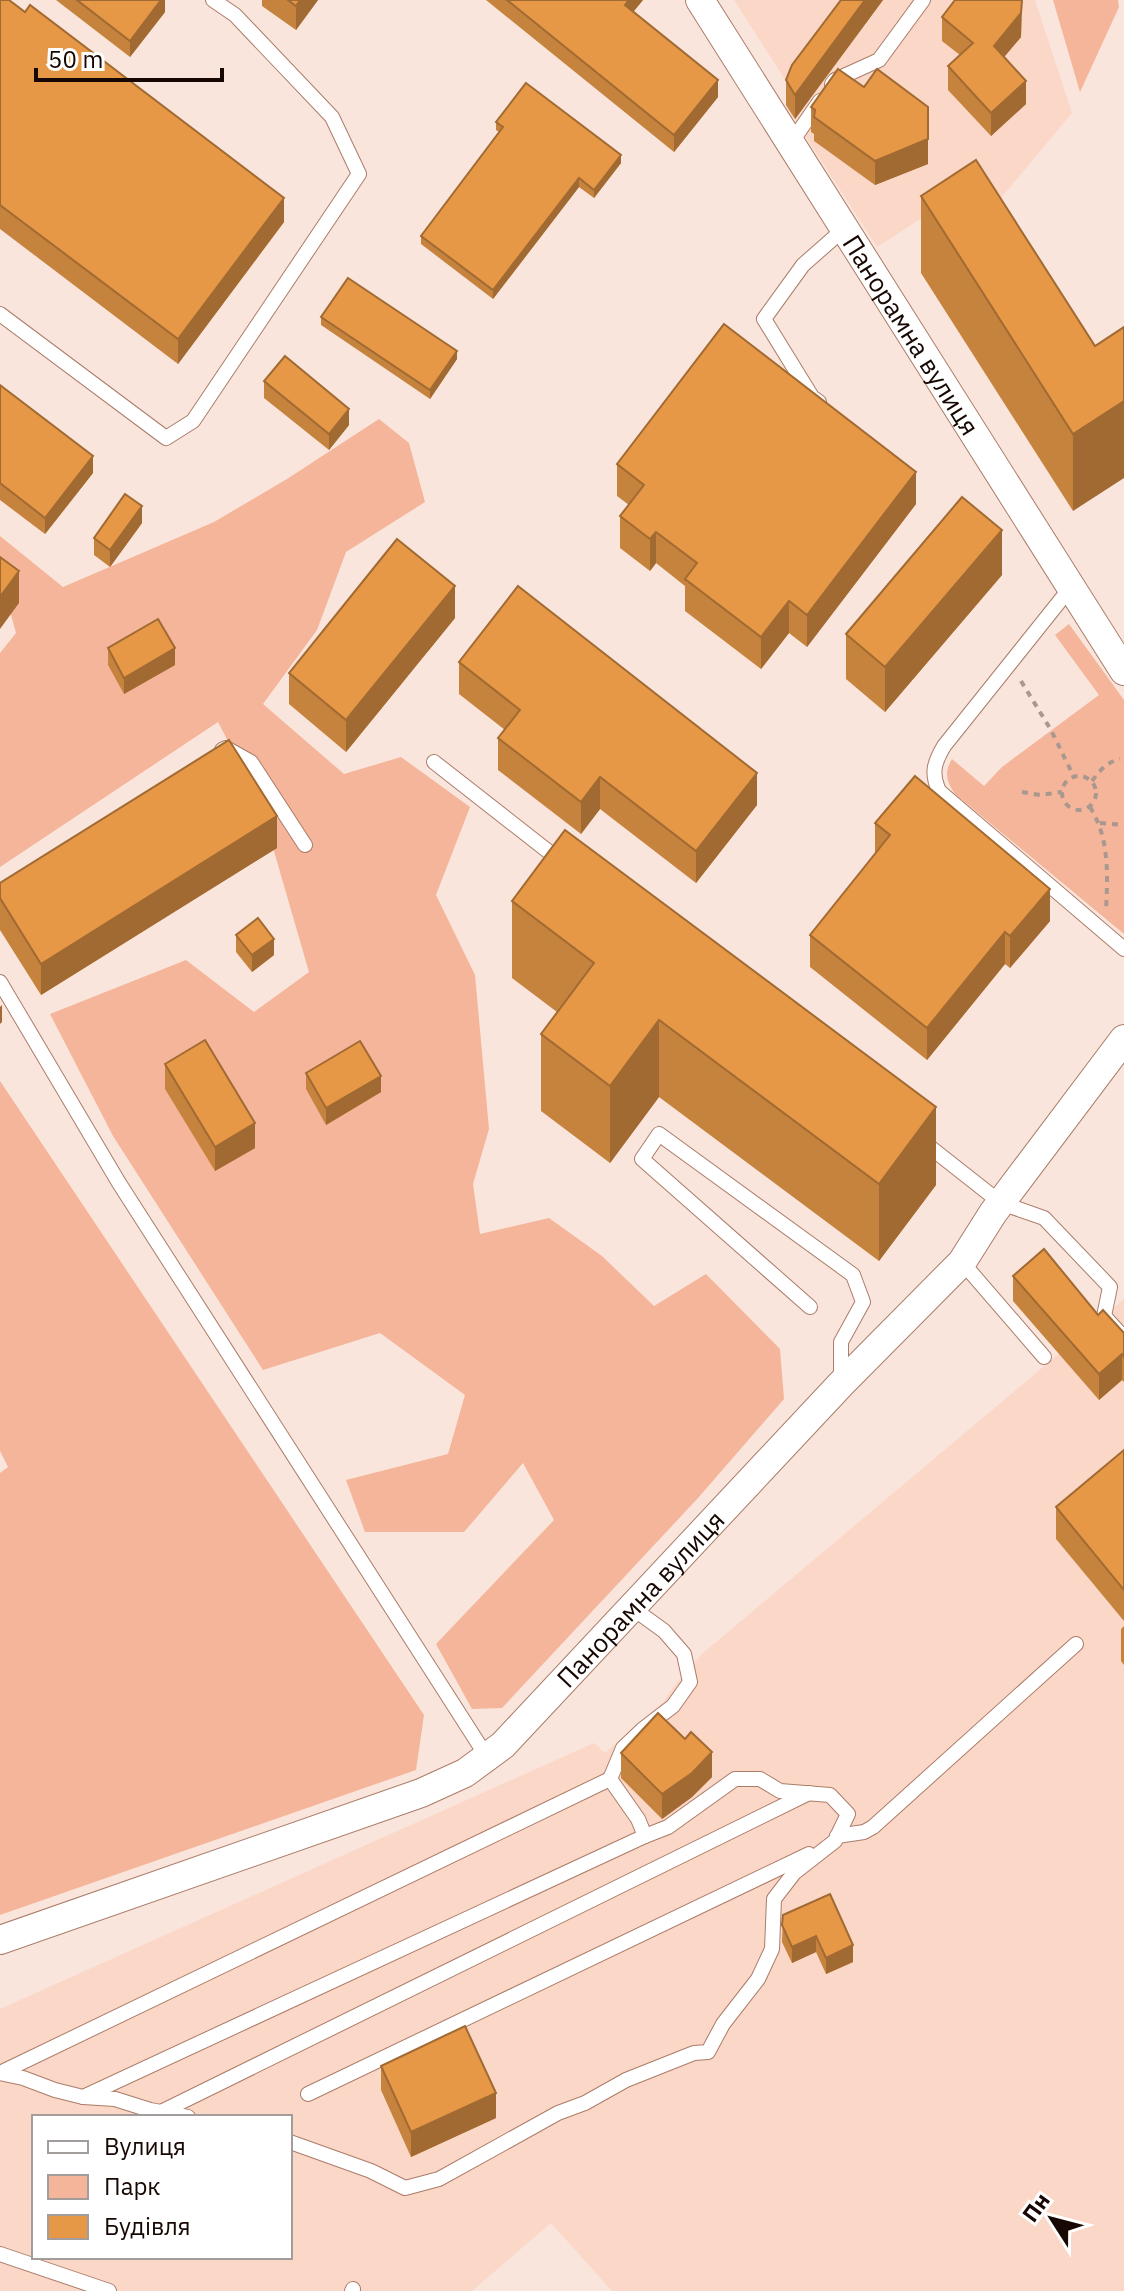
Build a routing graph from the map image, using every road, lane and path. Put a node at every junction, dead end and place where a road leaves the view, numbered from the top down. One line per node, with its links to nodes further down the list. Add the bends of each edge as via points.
1 (213, 0): 6 (lane, via 235,15 332,117 359,174 193,421 166,438)
2 (700, 0): 4 (street, Панорамна вулиця)
3 (923, 0): 4 (lane, via 879,60 835,80)
4 (791, 143): 5 (street, Панорамна вулиця)
5 (845, 228): 7 (lane, via 803,265 764,319 812,397); 8 (street, Панорамна вулиця)
6 (0, 314)
7 (837, 415)
8 (1071, 587): 9 (lane); 10 (street, Панорамна вулиця)
9 (1011, 663): 14 (path); 23 (lane, via 944,746 933,770 935,781 939,791)
10 (1124, 671)
11 (213, 756): 21 (lane, via 226,748 251,762)
12 (1120, 759): 15 (path)
13 (434, 762): 22 (lane)
14 (1074, 777): 15 (path); 17 (path)
15 (1092, 781): 18 (path, via 1097,789)
16 (1022, 792): 17 (path)
17 (1062, 792): 18 (path, via 1071,808)
18 (1090, 807): 19 (path)
19 (1100, 823): 20 (path); 23 (path, via 1108,872 1106,919)
20 (1124, 825)
21 (305, 845)
22 (573, 870)
23 (1100, 928): 24 (lane)
24 (1124, 949)
25 (0, 982): 36 (lane, via 119,1183)
26 (1124, 1039): 28 (street, Панорамна вулиця)
27 (913, 1134): 28 (lane)
28 (1001, 1203): 29 (street, Панорамна вулиця); 31 (lane, via 1044,1218 1110,1287 1104,1316)
29 (962, 1262): 32 (lane); 33 (street, Панорамна вулиця)
30 (810, 1307): 33 (lane, via 642,1159 659,1134 853,1275 863,1302 841,1342)
31 (1124, 1338)
32 (1044, 1357)
33 (841, 1384): 34 (street, Панорамна вулиця)
34 (631, 1607): 36 (street, Панорамна вулиця); 37 (lane, via 684,1654 690,1682 673,1706 623,1748)
35 (1076, 1644): 40 (lane, via 873,1827)
36 (487, 1757): 41 (street, Панорамна вулиця, via 421,1793)
37 (610, 1779): 39 (lane); 42 (lane)
38 (809, 1793): 39 (lane, via 780,1791 760,1779 735,1779 668,1827); 40 (lane, via 830,1795 848,1814); 45 (lane)
39 (645, 1836): 44 (lane)
40 (836, 1839): 43 (lane); 47 (lane, via 794,1873 774,1899 772,1949 708,2052 626,2080 439,2179 405,2188)
41 (0, 1940)
42 (0, 2073): 44 (lane)
43 (308, 2094)
44 (83, 2097): 45 (lane)
45 (163, 2111): 46 (lane)
46 (180, 2115)
47 (292, 2143)
48 (0, 2254): 49 (lane)
49 (109, 2291)

